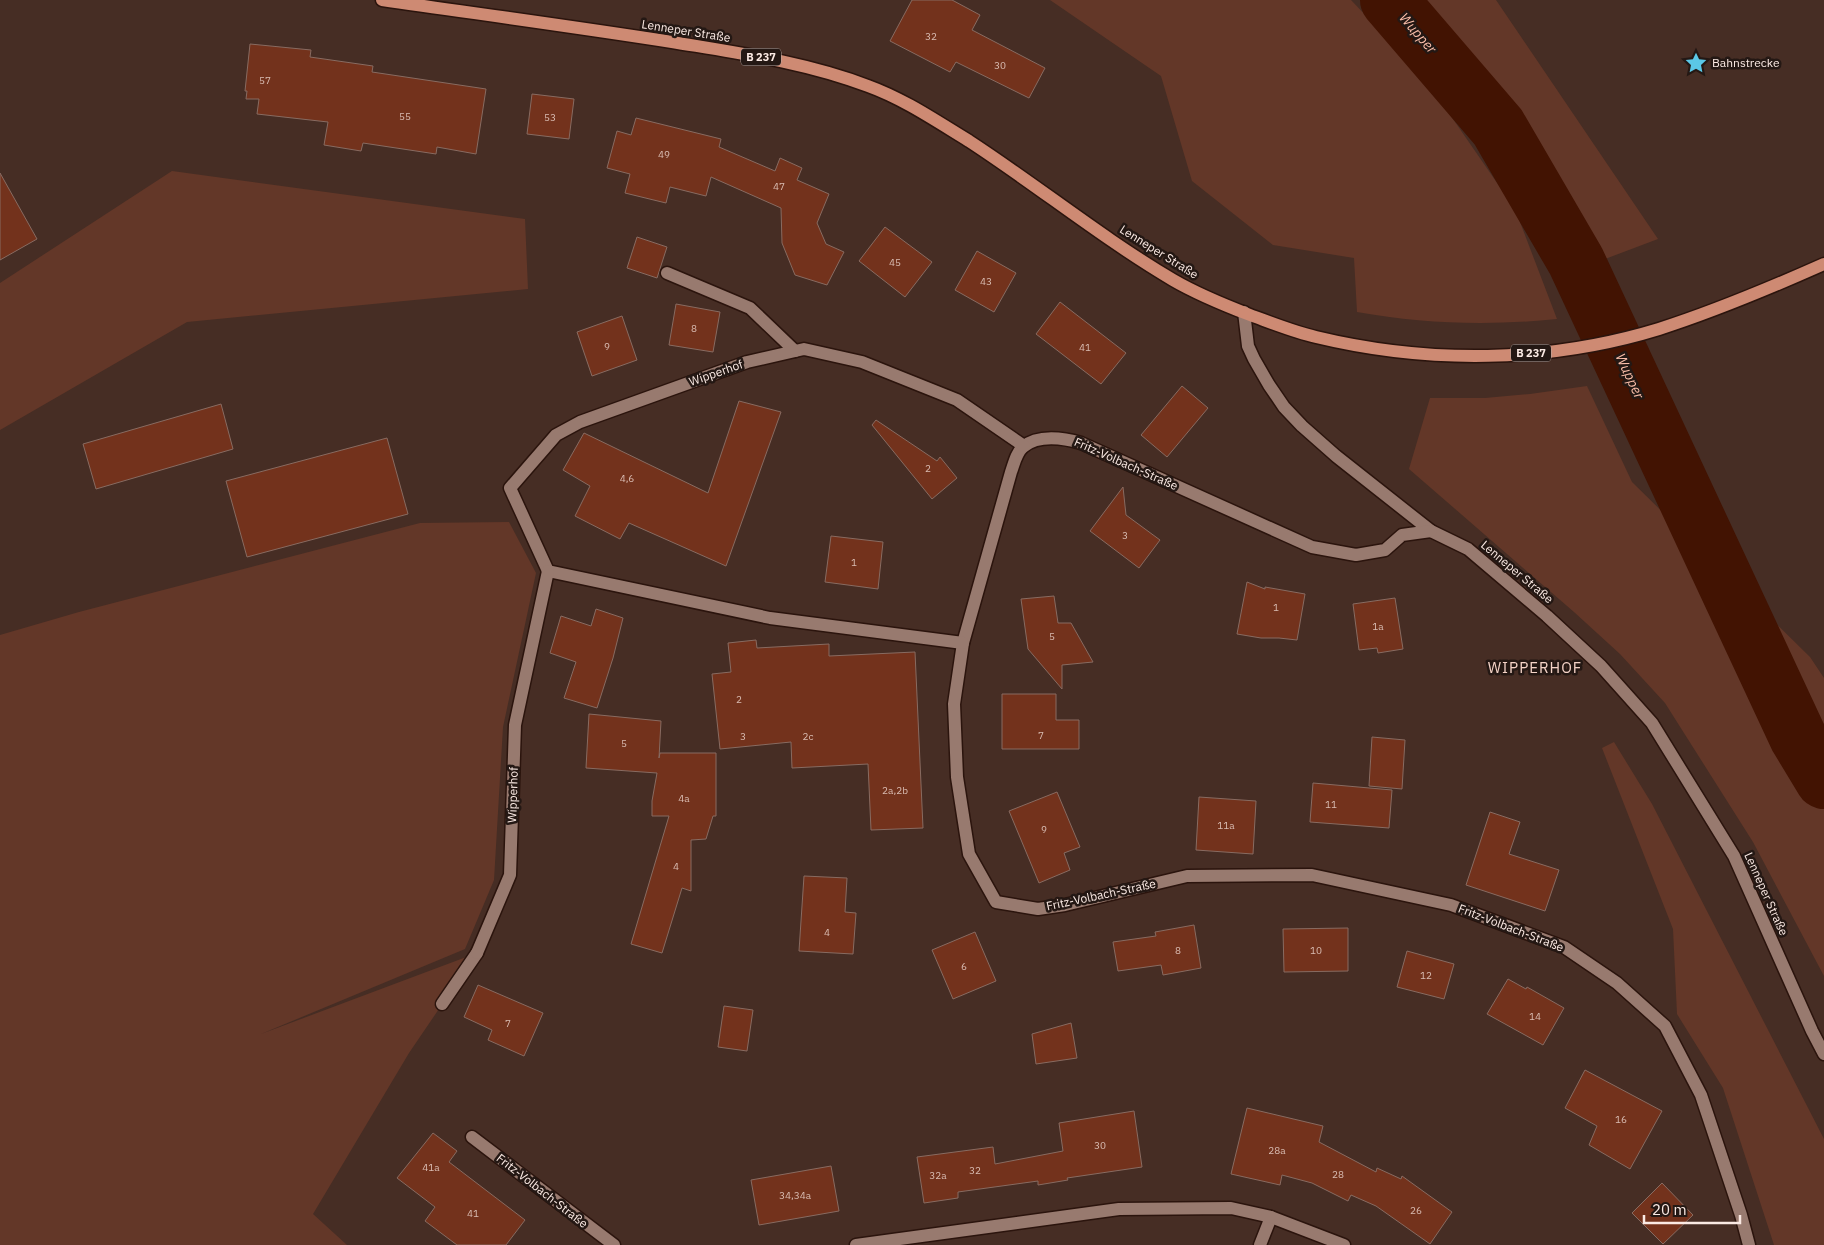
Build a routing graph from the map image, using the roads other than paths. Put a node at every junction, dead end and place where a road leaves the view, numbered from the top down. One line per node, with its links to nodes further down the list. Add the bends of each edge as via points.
1 (382, 0): 4 (main road, Lenneper Straße / B 237, via 748,55 790,63 869,86 946,127 1174,280)
2 (1824, 264): 4 (main road, B 237, via 1763,291 1649,331 1556,351 1486,357 1432,356 1348,344 1313,337)
3 (667, 273): 5 (street, via 750,308)
4 (1244, 312): 7 (street, Lenneper Straße, via 1248,346 1284,407 1336,456)
5 (795, 351): 6 (street, Wipperhof, via 804,349 862,362 957,400); 8 (street, Wipperhof, via 747,362 580,422 556,435 510,488)
6 (1024, 446): 7 (street, Fritz-Volbach-Straße, via 1053,438 1081,443 1312,547 1356,555 1385,550 1402,536); 9 (street, Fritz-Volbach-Straße, via 1011,472)
7 (1432, 531): 11 (street, Lenneper Straße, via 1468,549 1547,616 1601,666 1652,723 1734,856)
8 (548, 571): 9 (street, via 770,618); 10 (street, Wipperhof, via 515,725 510,875 477,953)
9 (963, 643): 18 (street, Fritz-Volbach-Straße, via 954,704 957,777 969,854 996,902 1038,909 1186,876 1312,875 1451,906 1564,947 1617,983 1665,1026 1701,1095)
10 (442, 1004)
11 (1824, 1054)
12 (472, 1137): 14 (street, Fritz-Volbach-Straße)
13 (1271, 1217): 15 (street, via 1231,1208 1119,1209); 16 (street); 17 (street)
14 (614, 1245)
15 (856, 1245)
16 (1260, 1245)
17 (1344, 1245)
18 (1749, 1245)

